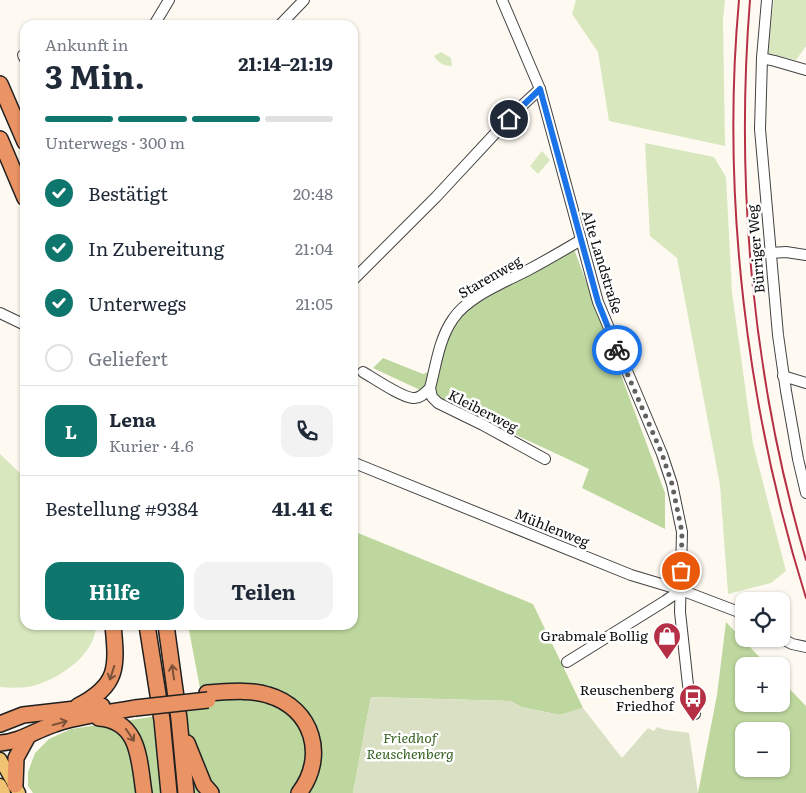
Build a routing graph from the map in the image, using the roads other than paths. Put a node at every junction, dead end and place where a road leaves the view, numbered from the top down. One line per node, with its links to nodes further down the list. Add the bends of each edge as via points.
1 (169, 0): 5 (street)
2 (304, 0): 6 (street)
3 (502, 0): 10 (street, Alte Landstraße)
4 (767, 0): 7 (street, Bürriger Weg)
5 (157, 20)
6 (285, 20)
7 (762, 58): 8 (street); 15 (street, Bürriger Weg, via 760,129)
8 (806, 70)
9 (0, 84): 11 (highway)
10 (540, 89): 14 (street, Alte Landstraße); 17 (street)
11 (20, 130)
12 (0, 140): 13 (highway)
13 (20, 186)
14 (581, 240): 23 (street, Starenweg, via 463,307 444,337); 27 (street, Alte Landstraße, via 598,302 672,484 682,532)
15 (770, 253): 16 (street); 21 (street, Bürriger Weg)
16 (806, 255)
17 (358, 275)
18 (1, 315): 19 (street)
19 (20, 323)
20 (363, 372): 23 (street, Kleiberweg, via 413,398 420,397)
21 (783, 376): 22 (street); 26 (street, Bürriger Weg)
22 (806, 383)
23 (430, 388): 24 (street, Kleiberweg, via 438,404)
24 (545, 459)
25 (358, 464): 27 (street, Mühlenweg, via 631,575)
26 (806, 493)
27 (681, 590): 28 (street, Mühlenweg); 34 (street); 39 (street, Alte Landstraße, via 680,612 688,685)
28 (735, 611)
29 (113, 630): 37 (highway, one-way to 37, via 115,662 109,683 92,699)
30 (148, 630): 49 (highway)
31 (167, 630): 42 (highway, one-way to 31)
32 (790, 643): 33 (street)
33 (806, 647)
34 (567, 662)
35 (208, 696): 36 (highway, bridge); 52 (highway, via 265,701 292,717 305,742 306,757 300,780); 53 (highway, via 253,692 284,701 297,711 313,740 314,758)
36 (135, 705): 37 (highway); 41 (highway)
37 (74, 708): 40 (highway)
38 (0, 714): 40 (highway)
39 (695, 714)
40 (22, 715): 43 (highway)
41 (87, 717): 44 (highway, one-way to 41, via 57,723); 48 (highway, one-way to 48, via 115,721 129,731 136,745)
42 (179, 718): 50 (highway); 51 (highway, via 194,763)
43 (0, 724)
44 (28, 736): 45 (highway); 47 (highway, via 16,758)
45 (0, 743)
46 (0, 759): 47 (main road)
47 (10, 789)
48 (144, 793)
49 (170, 793)
50 (186, 793)
51 (211, 793)
52 (290, 793)
53 (300, 793)

